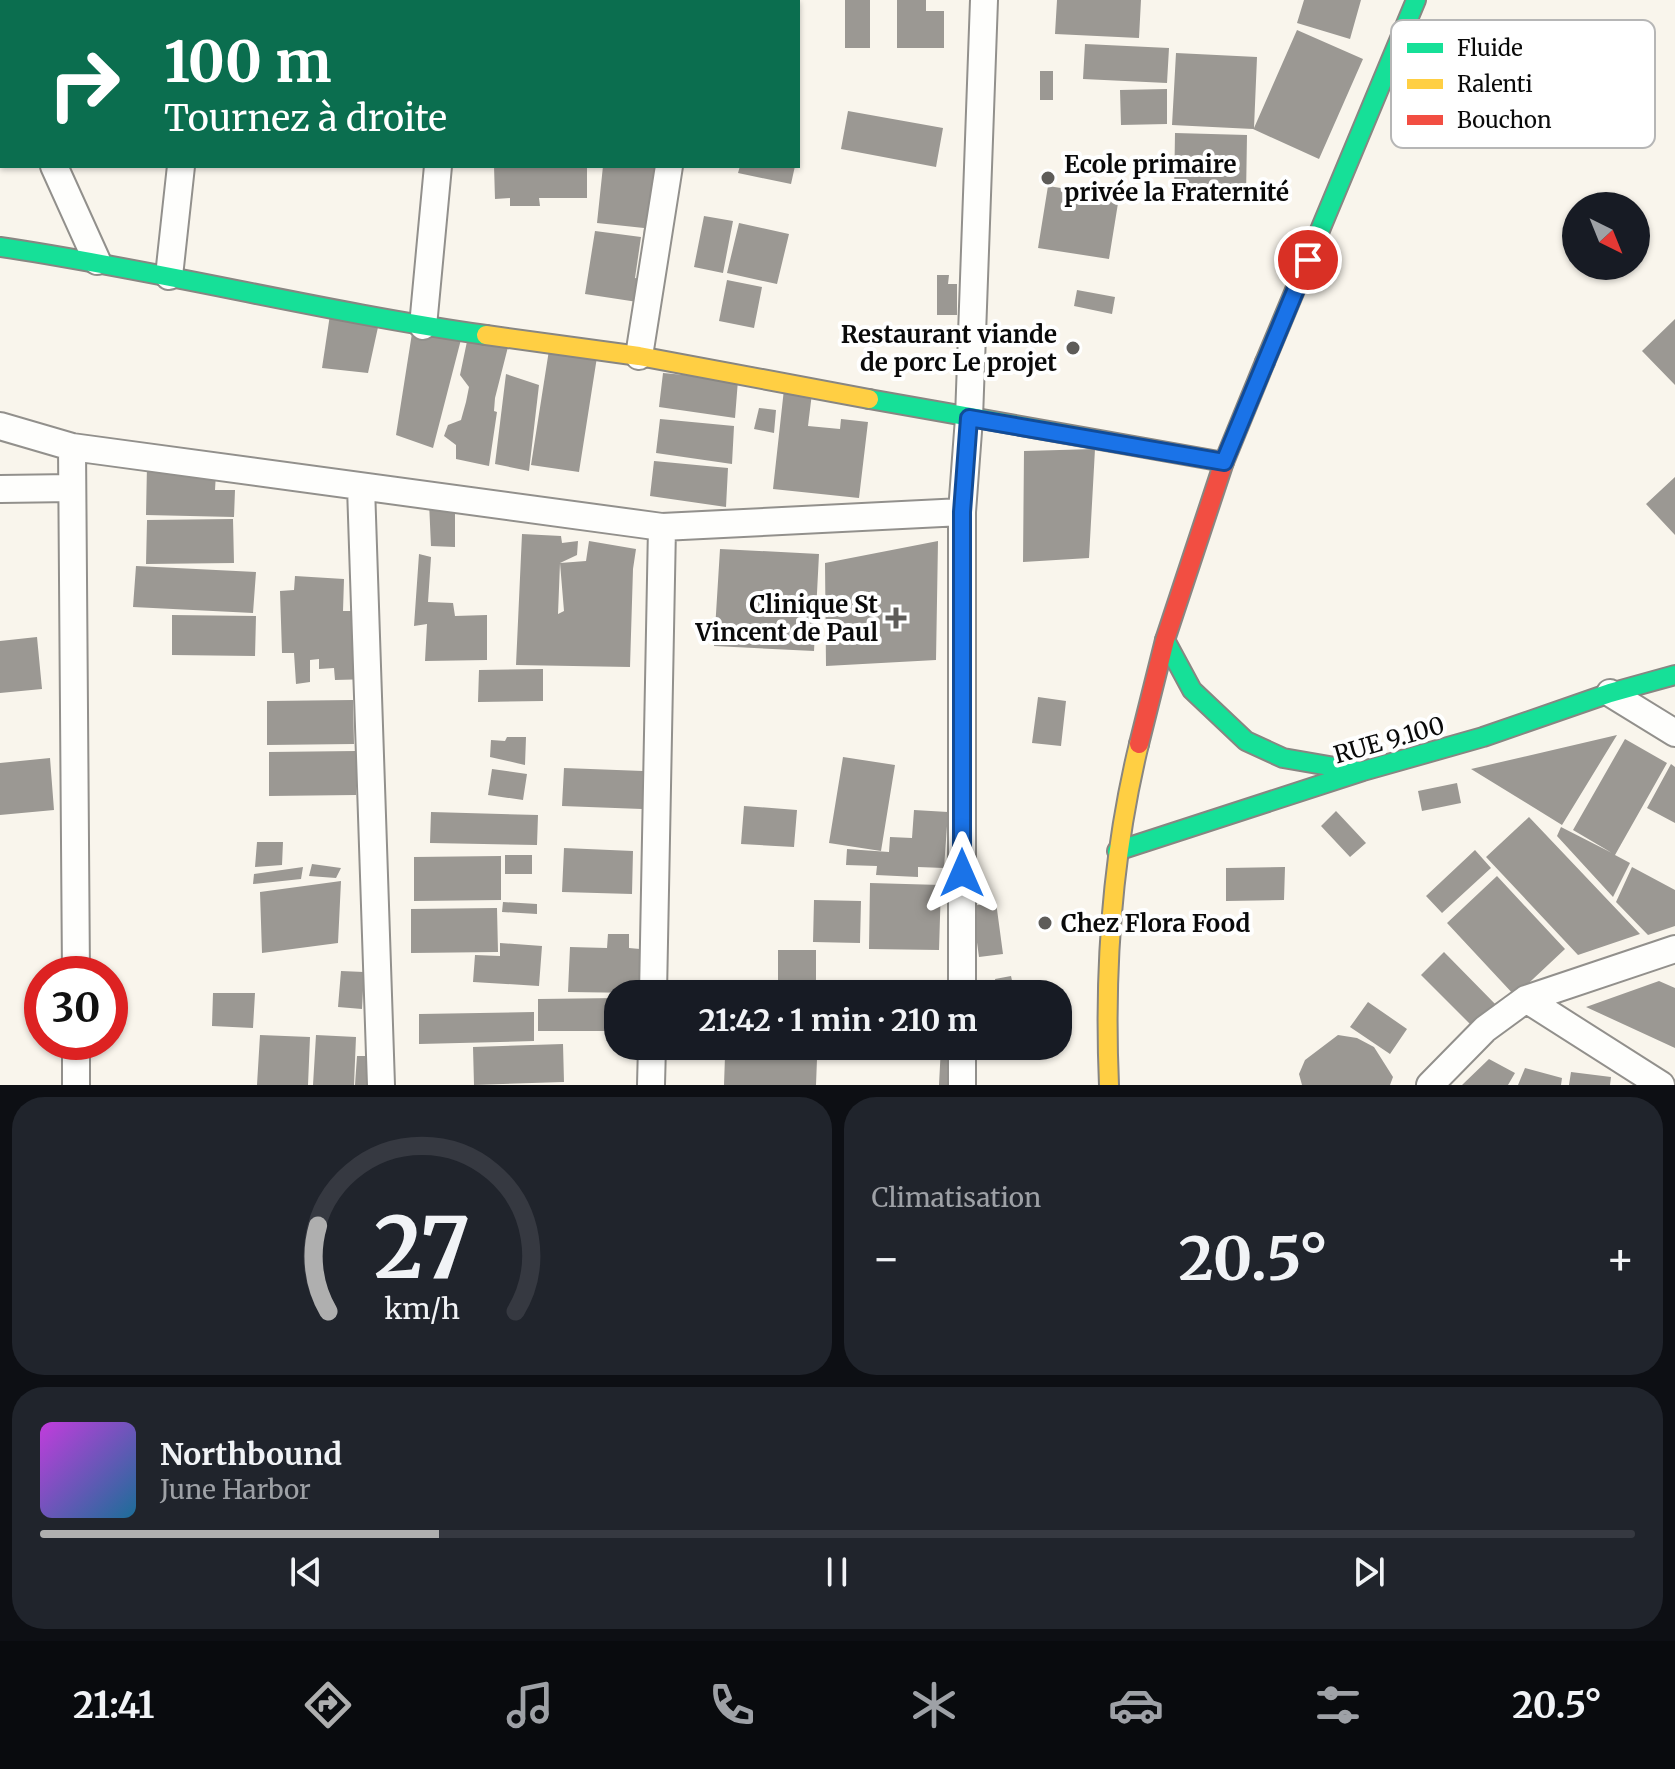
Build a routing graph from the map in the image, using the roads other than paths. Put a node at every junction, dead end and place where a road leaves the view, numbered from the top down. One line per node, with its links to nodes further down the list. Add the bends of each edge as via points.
1 (984, 0): 14 (street)
2 (1416, 0): 3 (street)
3 (1408, 20)
4 (1391, 60): 17 (street)
5 (55, 168): 10 (street)
6 (181, 168): 11 (street)
7 (438, 168): 12 (street)
8 (669, 168): 13 (street)
9 (0, 247): 10 (street)
10 (97, 261): 11 (street)
11 (169, 276): 12 (street)
12 (423, 326): 13 (street)
13 (639, 356): 14 (street)
14 (969, 418): 17 (street); 21 (street)
15 (0, 426): 16 (street)
16 (72, 447): 18 (street); 19 (street)
17 (1224, 462): 23 (street)
18 (361, 487): 22 (street); 38 (street)
19 (72, 488): 20 (street); 30 (street)
20 (0, 489)
21 (962, 512): 22 (street); 32 (street)
22 (662, 527): 31 (street)
23 (1165, 640): 27 (street, via 1192,690 1246,741 1283,758); 28 (street)
24 (1675, 675): 25 (street, RUE 9.100)
25 (1610, 693): 26 (street); 27 (street, RUE 9.100)
26 (1675, 733)
27 (1363, 771): 28 (street, RUE 9.100)
28 (1117, 851): 41 (street, via 1106,1018)
29 (1675, 949): 33 (street)
30 (76, 956)
31 (653, 980)
32 (962, 980)
33 (1526, 999): 42 (street, via 1485,1029); 43 (street)
34 (76, 1060): 37 (street)
35 (652, 1060): 39 (street)
36 (962, 1060): 40 (street)
37 (76, 1085)
38 (381, 1085)
39 (651, 1085)
40 (962, 1085)
41 (1109, 1085)
42 (1430, 1085)
43 (1661, 1085)

